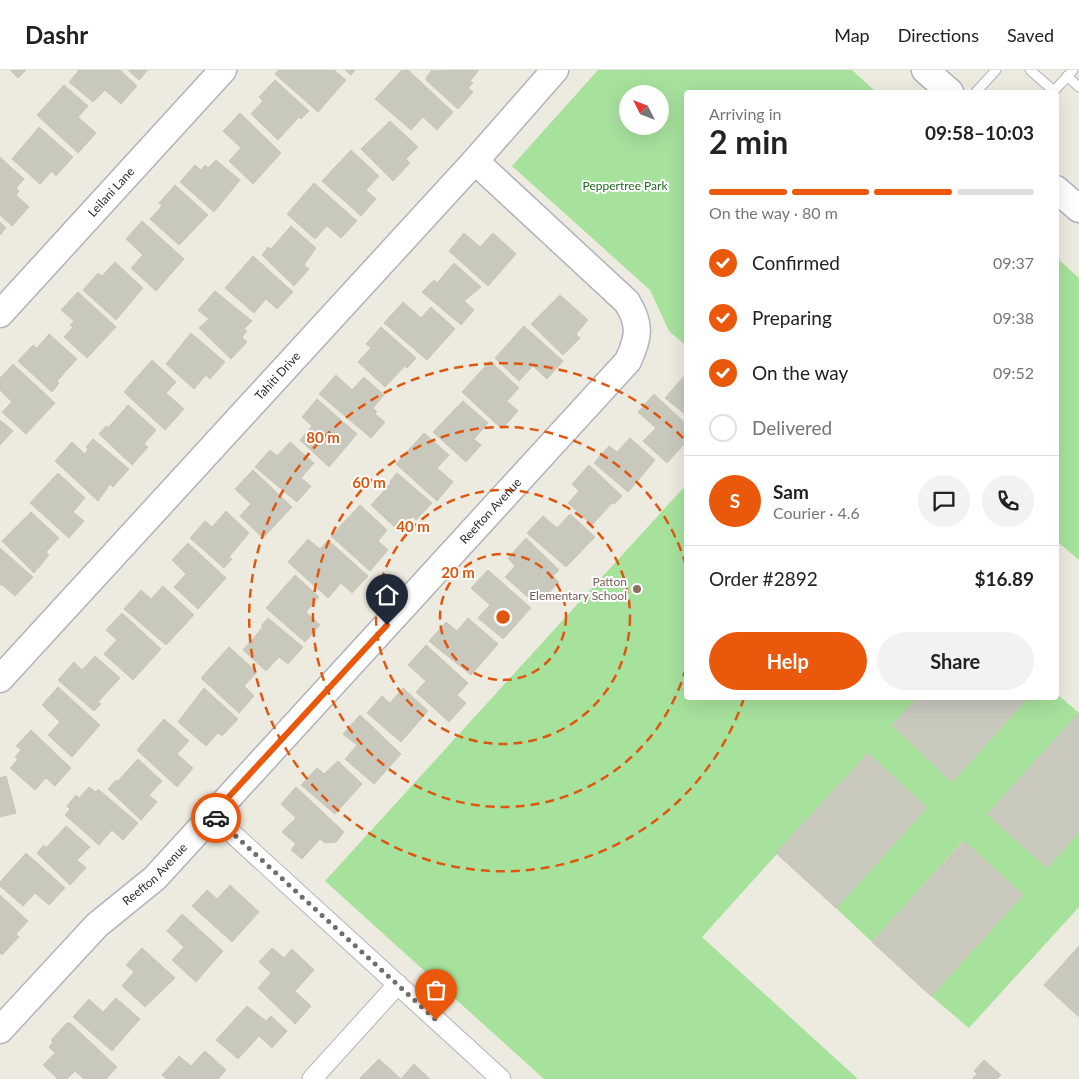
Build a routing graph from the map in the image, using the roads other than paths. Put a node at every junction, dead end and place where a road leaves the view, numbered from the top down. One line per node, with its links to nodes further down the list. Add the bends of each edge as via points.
1 (223, 70): 15 (street, Leilani Lane)
2 (555, 70): 12 (street, Tahiti Drive)
3 (925, 70): 8 (street)
4 (996, 70): 9 (lane)
5 (1030, 70): 10 (lane)
6 (1070, 73): 7 (lane); 11 (lane)
7 (1079, 87)
8 (948, 90)
9 (978, 90)
10 (1053, 90)
11 (1055, 90)
12 (475, 161): 16 (street, Tahiti Drive); 17 (street, Reefton Avenue, via 627,302 635,316 638,332 634,348 628,361)
13 (1059, 191): 14 (street)
14 (1079, 209)
15 (0, 314)
16 (0, 679)
17 (212, 815): 18 (street); 19 (street, Reefton Avenue, via 155,878 97,925 72,950)
18 (398, 984): 20 (street); 21 (street)
19 (0, 1030)
20 (312, 1079)
21 (501, 1079)

